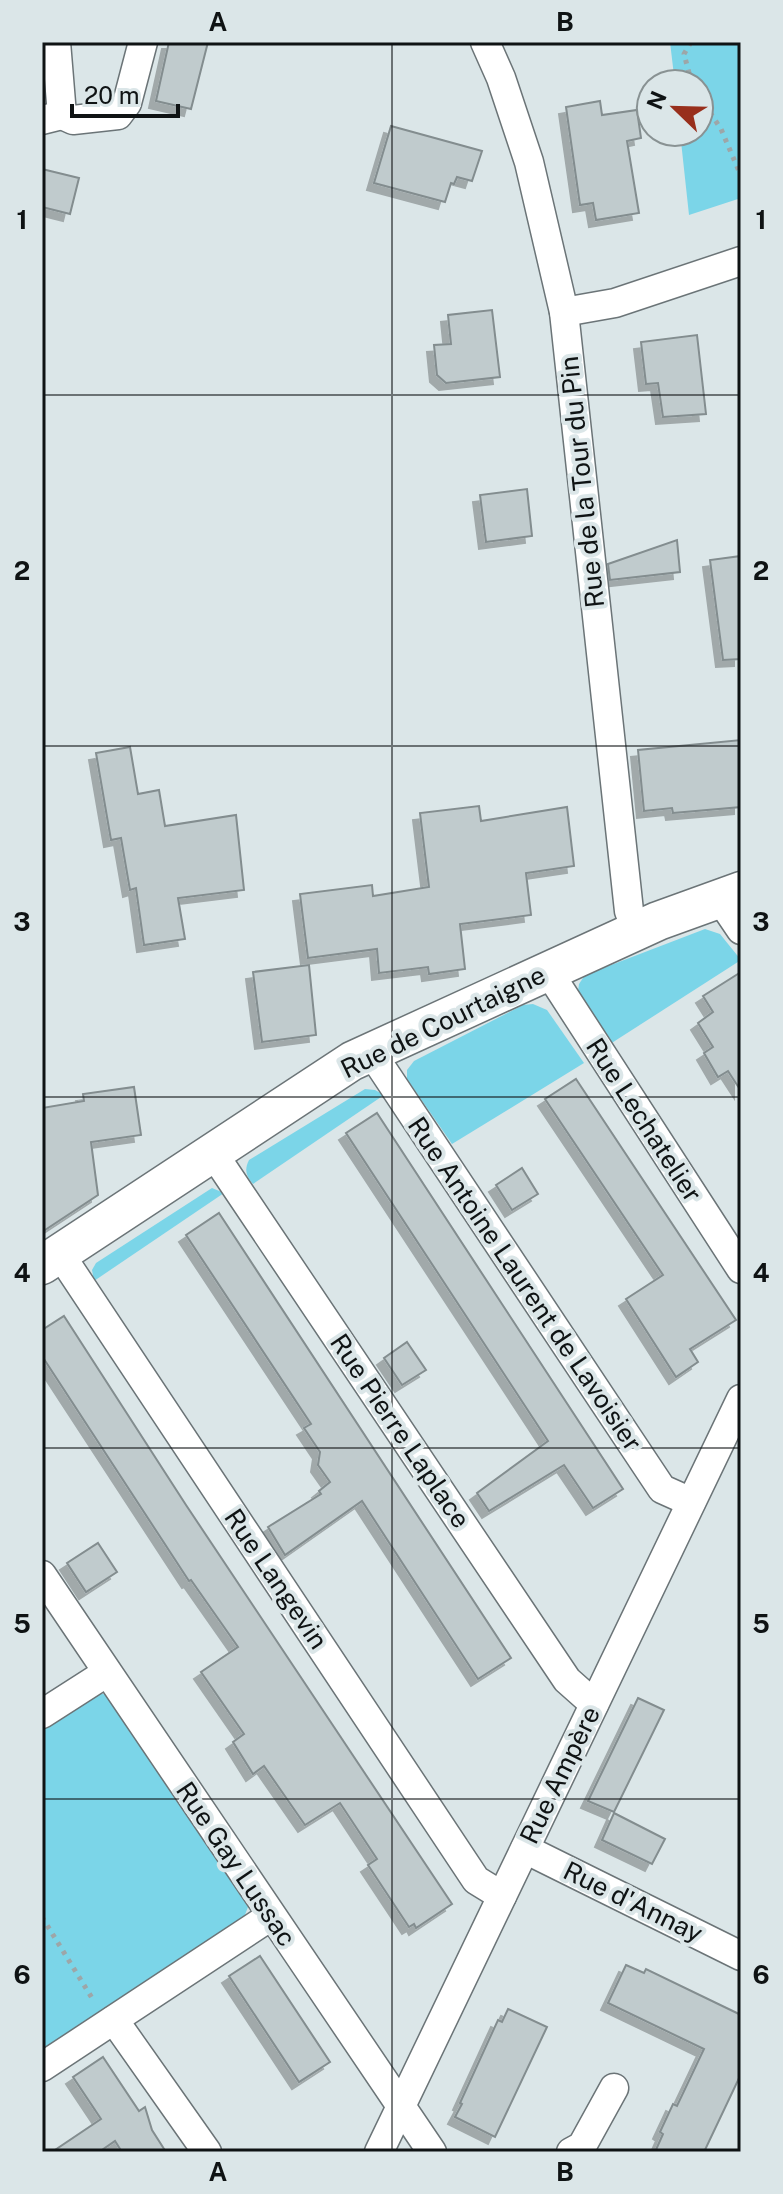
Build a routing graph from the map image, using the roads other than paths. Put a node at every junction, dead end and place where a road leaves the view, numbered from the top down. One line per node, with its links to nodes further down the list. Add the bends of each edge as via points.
1 (56, 42): 4 (street)
2 (143, 42): 4 (street, via 127,103 118,115)
3 (485, 42): 6 (street, Rue de la Tour du Pin, via 529,162)
4 (52, 118)
5 (741, 261): 6 (street, via 615,303)
6 (564, 312): 8 (street, Rue de la Tour du Pin, via 629,911)
7 (734, 907): 8 (street, Rue de Courtaigne)
8 (636, 931): 9 (street, Rue de Courtaigne)
9 (548, 971): 10 (street, Rue de Courtaigne); 13 (street, Rue Lechatelier)
10 (371, 1052): 11 (street, Rue de Courtaigne); 15 (street, Rue Antoine Laurent de Lavoisier, via 662,1489)
11 (213, 1153): 12 (street, Rue de Courtaigne); 18 (street, Rue Pierre Laplace, via 567,1680)
12 (51, 1259): 21 (street, Rue Langevin, via 476,1880)
13 (741, 1269)
14 (741, 1399): 15 (street, Rue Ampère)
15 (691, 1502): 18 (street, Rue Ampère)
16 (42, 1575): 17 (street, Rue Gay Lussac)
17 (106, 1673): 19 (street); 22 (street, Rue Gay Lussac)
18 (594, 1704): 20 (street, Rue Ampère)
19 (42, 1714)
20 (525, 1849): 21 (street, Rue Ampère); 23 (street, Rue d'Annay)
21 (502, 1896): 27 (street, Rue Ampère)
22 (271, 1916): 24 (street); 27 (street, Rue Gay Lussac)
23 (741, 1956)
24 (114, 2020): 25 (street); 28 (street)
25 (42, 2067)
26 (614, 2088): 31 (street, via 582,2146)
27 (402, 2105): 29 (street, Rue Ampère); 30 (street, Rue Gay Lussac)
28 (207, 2152)
29 (379, 2152)
30 (432, 2152)
31 (571, 2152)

